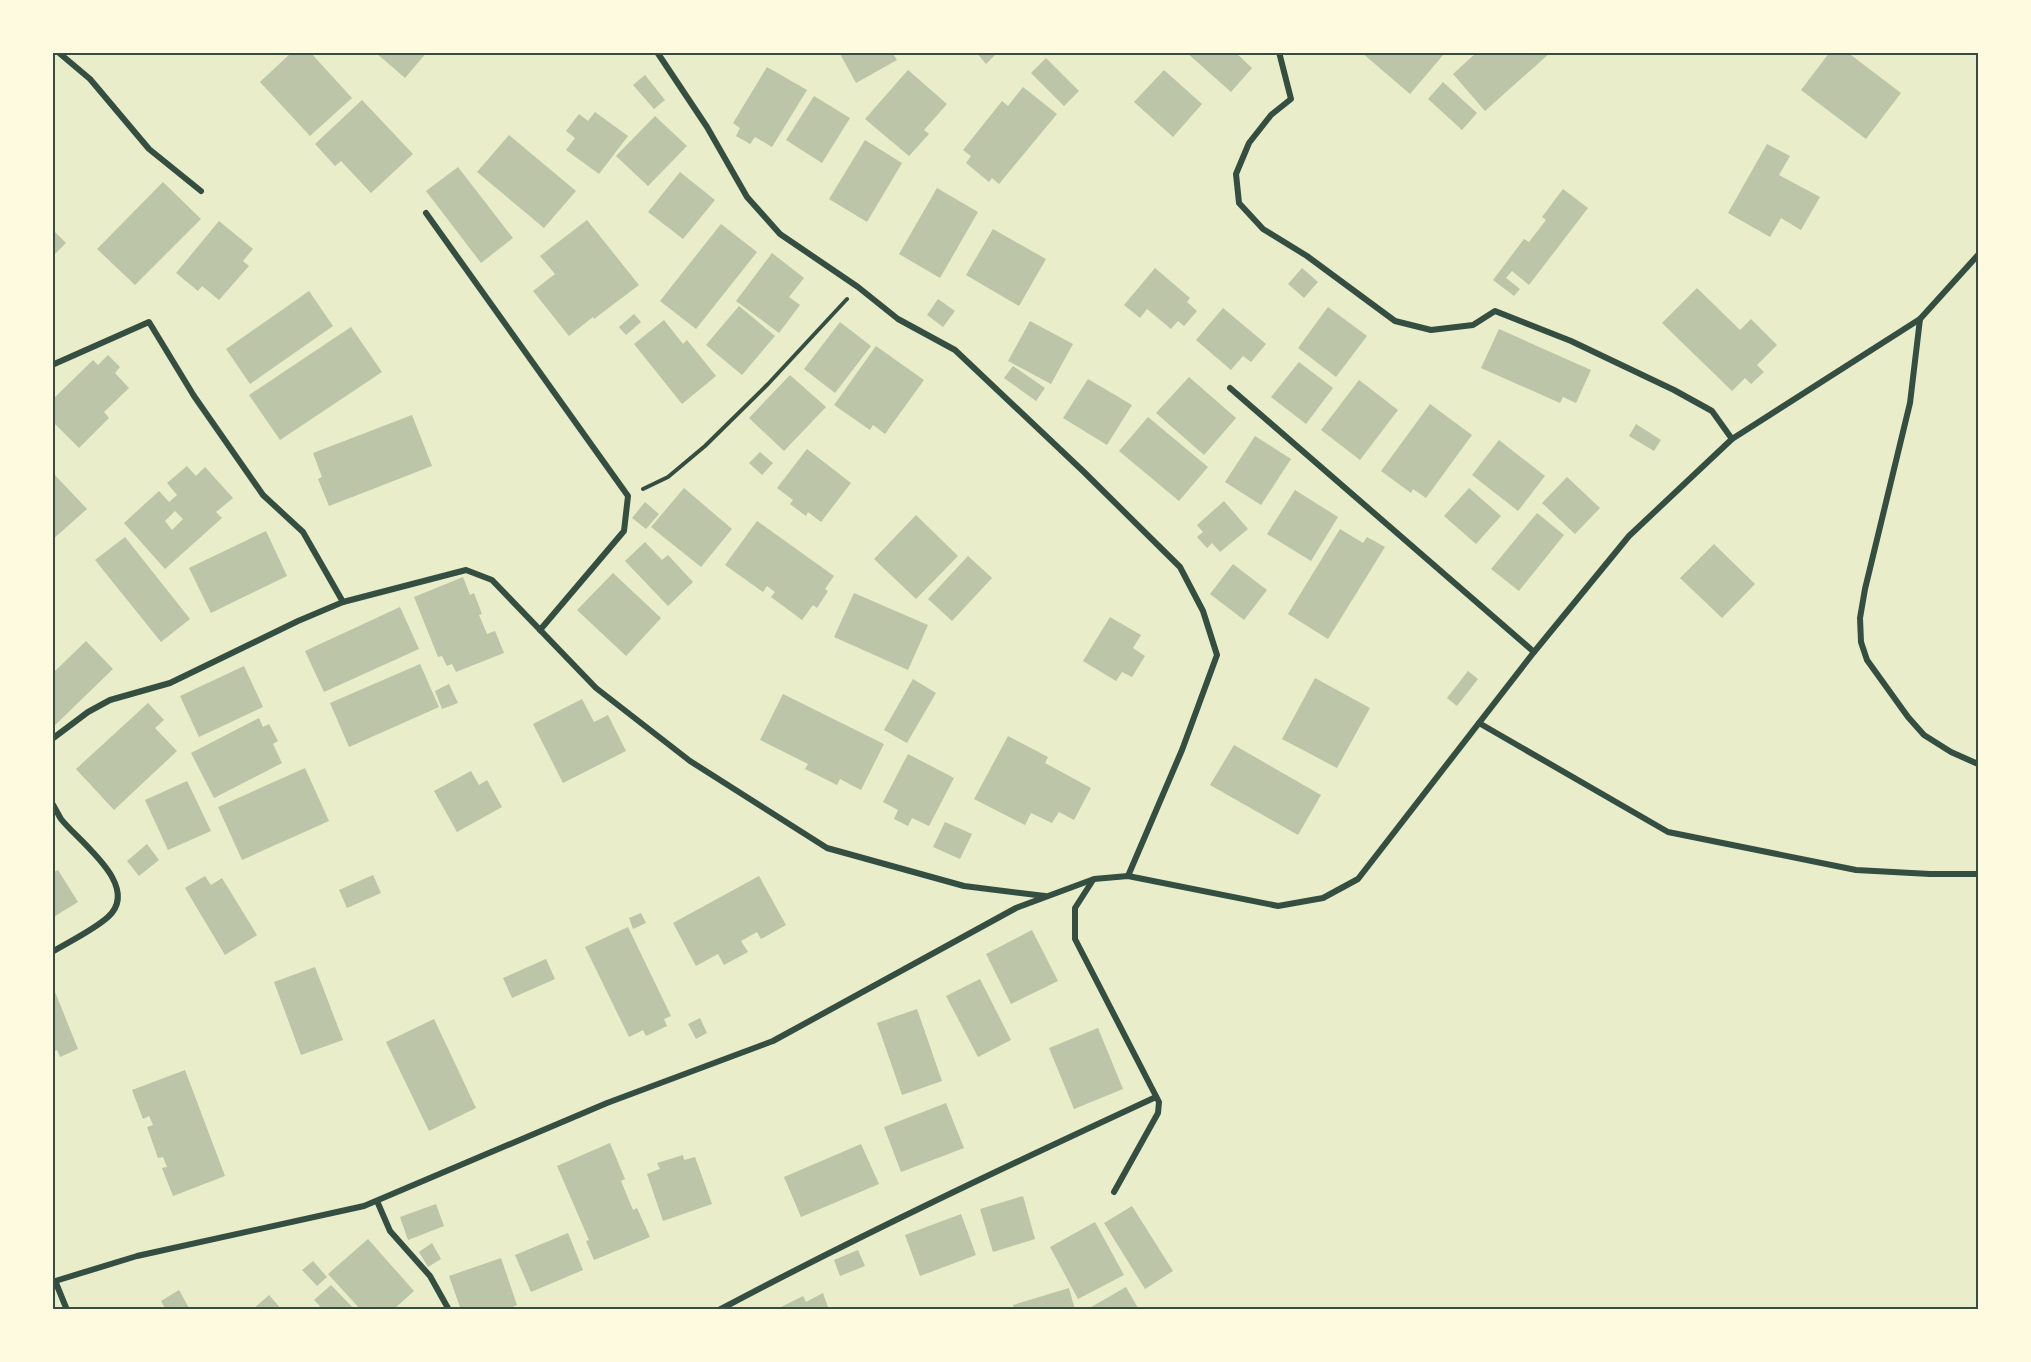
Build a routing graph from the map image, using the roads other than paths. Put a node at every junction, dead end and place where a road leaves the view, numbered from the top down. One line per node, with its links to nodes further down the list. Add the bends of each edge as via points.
1 (58, 52): 4 (street, via 90,79 150,149)
2 (657, 52): 19 (street, via 747,197 780,234 898,319 955,350 1180,567 1203,611 1217,655 1182,750)
3 (1279, 52): 10 (street, via 1291,99 1271,115 1249,143 1236,174 1239,203 1263,229 1307,256 1395,321 1431,330 1473,325 1496,310 1674,390 1712,411)
4 (201, 191)
5 (426, 213): 12 (street, via 628,496 624,531)
6 (1978, 255): 7 (street)
7 (1920, 319): 10 (street); 16 (street, via 1910,403 1865,588 1861,642 1867,660 1924,735)
8 (52, 365): 11 (street, via 149,322 194,396 263,495 303,532)
9 (1230, 388): 13 (street)
10 (1732, 439): 13 (street, via 1629,536)
11 (343, 602): 12 (street, via 466,570 492,580); 15 (street, via 170,683 110,700)
12 (540, 630): 21 (street, via 596,688 690,761 827,848 964,885)
13 (1534, 652): 14 (street)
14 (1479, 723): 18 (street, via 1668,832 1856,870); 19 (street, via 1358,879 1323,898 1278,906)
15 (52, 739)
16 (1978, 764)
17 (52, 802): 22 (street, via 61,818 111,873 117,903 109,916)
18 (1978, 874)
19 (1128, 876): 20 (street)
20 (1094, 879): 21 (street); 23 (street, via 1075,908 1075,939)
21 (1047, 897): 25 (street, via 1016,908 773,1041 607,1102)
22 (52, 952)
23 (1156, 1097): 24 (street, via 1158,1113); 29 (street, via 972,1182)
24 (1114, 1192)
25 (377, 1201): 26 (street, via 137,1256); 28 (street, via 390,1232 430,1276)
26 (54, 1282): 27 (street)
27 (67, 1310)
28 (449, 1310)
29 (719, 1310)

